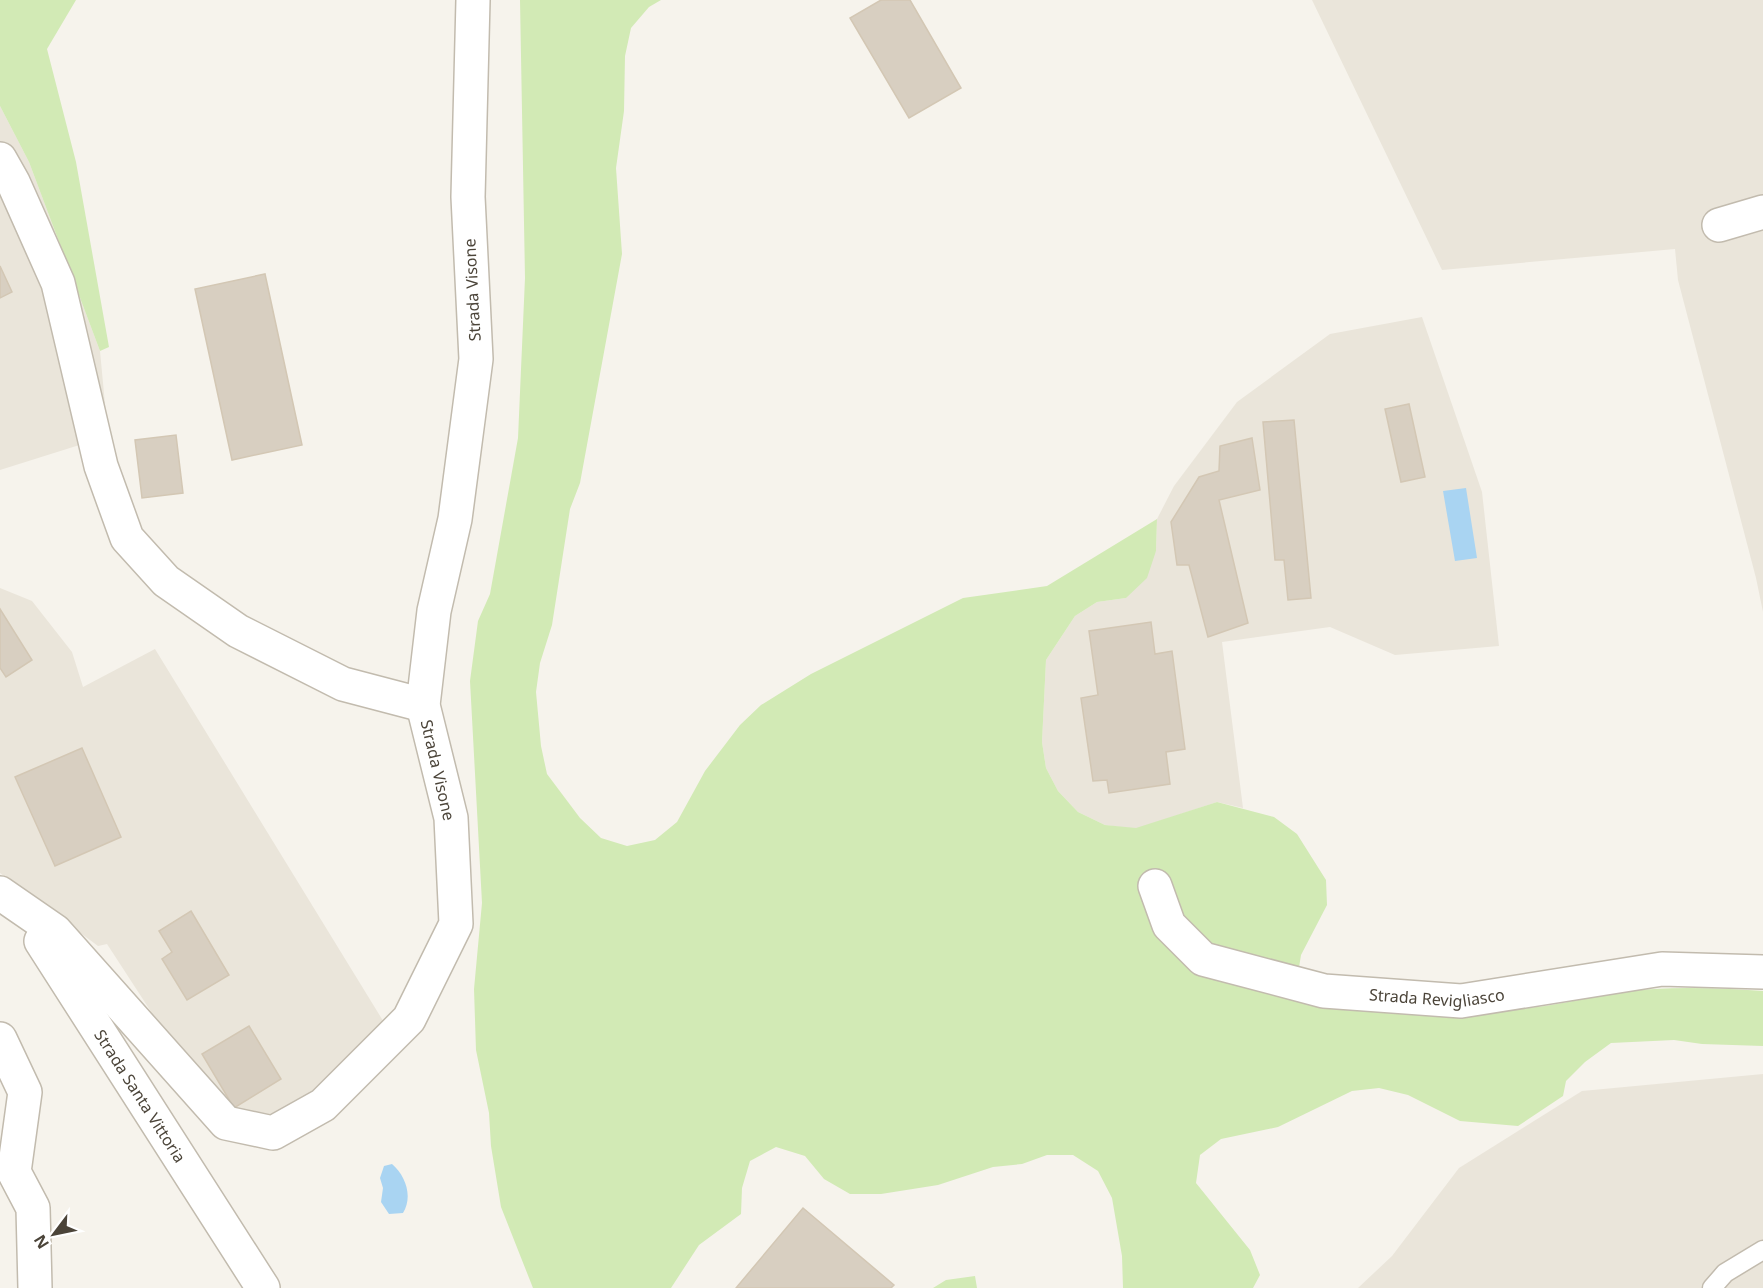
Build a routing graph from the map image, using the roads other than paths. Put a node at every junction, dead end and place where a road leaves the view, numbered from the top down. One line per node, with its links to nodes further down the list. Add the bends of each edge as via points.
1 (473, 0): 5 (street, Strada Visone, via 468,197 476,359 455,519 435,611)
2 (0, 159): 5 (street, via 58,283 101,466 127,538 166,581 238,631 344,684)
3 (1763, 212): 4 (street)
4 (1719, 225)
5 (423, 705): 7 (street, Strada Visone, via 451,818 456,924 409,1019 323,1105 273,1133 226,1124 55,931)
6 (1155, 886): 8 (street, Strada Revigliasco, via 1169,925 1203,959 1324,991 1461,1001 1662,969)
7 (9, 900): 12 (street, Strada Santa Vittoria)
8 (1763, 972)
9 (0, 1039): 11 (street, via 25,1092 14,1172 33,1208)
10 (1763, 1250): 13 (lane, via 1725,1273)
11 (35, 1288)
12 (263, 1288)
13 (1712, 1288)

